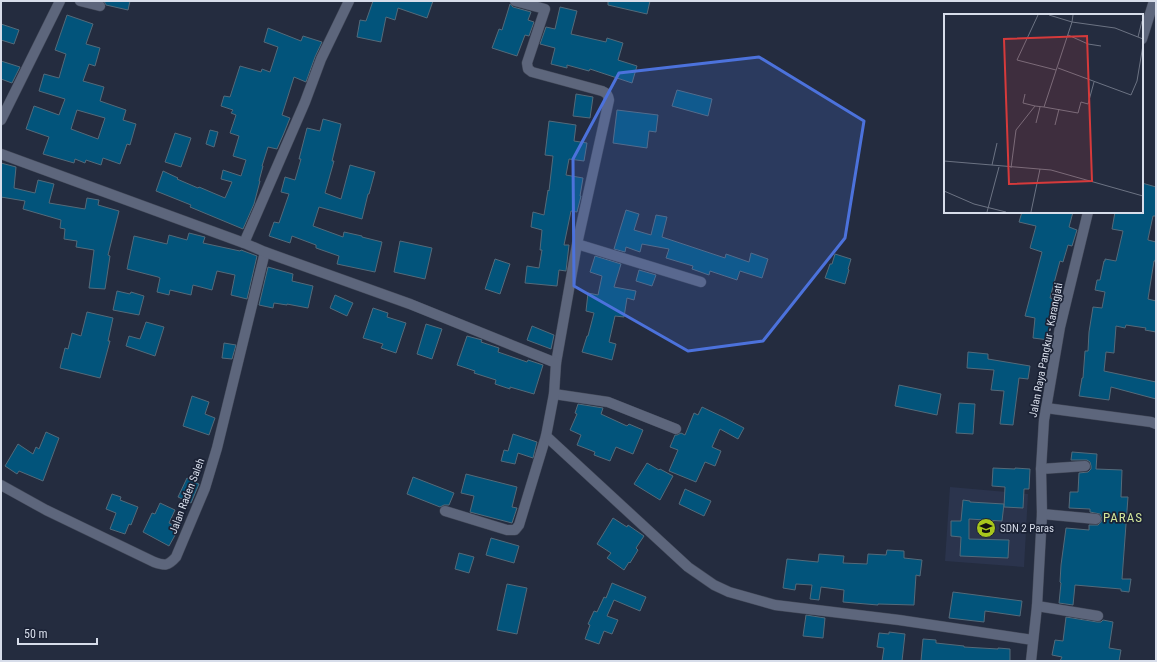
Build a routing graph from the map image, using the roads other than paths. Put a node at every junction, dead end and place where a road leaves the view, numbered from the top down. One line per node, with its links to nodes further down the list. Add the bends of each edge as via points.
1 (60, 1): 9 (street)
2 (80, 1): 7 (street)
3 (349, 1): 12 (street, via 321,59)
4 (515, 1): 6 (street)
5 (1154, 1): 8 (street)
6 (547, 5): 13 (street, via 527,63 528,69 602,91 609,100)
7 (100, 6)
8 (1143, 36)
9 (1, 120)
10 (1, 154): 12 (street)
11 (1088, 213): 18 (street, Jalan Raya Pangkur - Karangjati, via 1060,327)
12 (244, 243): 14 (street)
13 (577, 244): 15 (street); 16 (street)
14 (265, 252): 16 (street, via 410,304); 24 (street, Jalan Raden Saleh, via 205,488 176,557 170,564 154,562 46,510)
15 (701, 282)
16 (556, 363): 17 (street)
17 (554, 394): 20 (street, via 608,402); 21 (street)
18 (1046, 408): 19 (street); 23 (street, Jalan Raya Pangkur - Karangjati)
19 (1156, 424)
20 (676, 429)
21 (546, 436): 25 (street, via 519,525 515,530 507,530); 30 (street, via 688,567 729,592 775,604)
22 (1084, 466): 23 (street)
23 (1041, 470): 26 (street, Jalan Raya Pangkur - Karangjati)
24 (1, 484)
25 (445, 511)
26 (1042, 514): 27 (street); 28 (street, Jalan Raya Pangkur - Karangjati)
27 (1096, 519)
28 (1037, 606): 29 (street); 30 (street, Jalan Raya Pangkur - Karangjati)
29 (1098, 616)
30 (1033, 640): 31 (street, Jalan Raya Pangkur - Karangjati)
31 (1031, 661)

